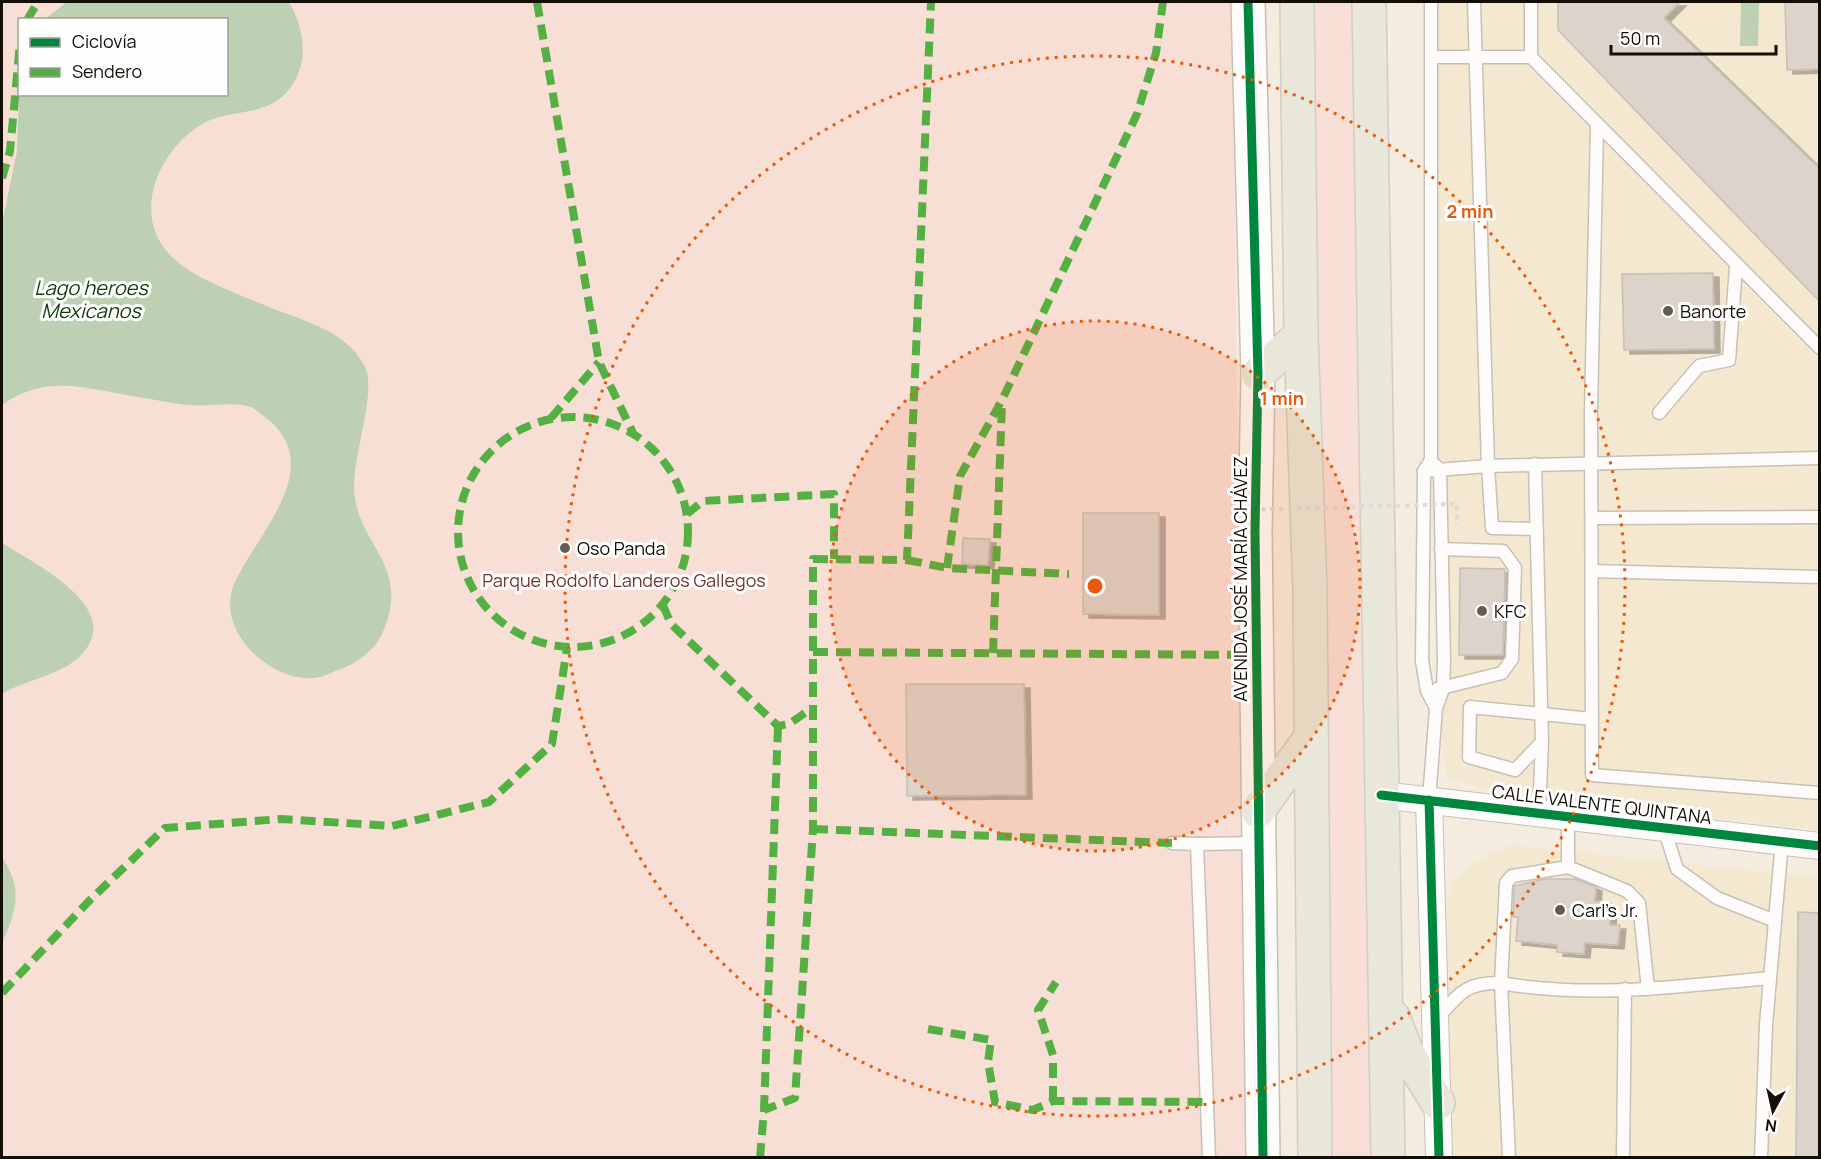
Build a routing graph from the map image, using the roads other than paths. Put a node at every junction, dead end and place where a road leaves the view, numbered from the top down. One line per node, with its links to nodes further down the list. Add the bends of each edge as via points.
1 (1248, 2): 14 (street, AVENIDA JOSÉ MARÍA CHÁVEZ)
2 (1297, 2): 12 (main road)
3 (1369, 2): 36 (main road)
4 (1431, 2): 8 (lane)
5 (1474, 2): 7 (lane)
6 (1531, 2): 9 (lane)
7 (1474, 56): 8 (lane); 9 (lane); 20 (lane)
8 (1432, 57): 18 (lane)
9 (1532, 57): 10 (lane)
10 (1597, 126): 11 (lane); 19 (lane)
11 (1736, 267): 13 (lane); 15 (lane, via 1730,360 1698,366)
12 (1301, 335): 14 (main road); 33 (main road, via 1311,591)
13 (1820, 348)
14 (1258, 374): 38 (street, AVENIDA JOSÉ MARÍA CHÁVEZ, via 1254,531)
15 (1659, 413)
16 (1820, 458): 19 (lane)
17 (1535, 464): 19 (lane); 20 (lane); 24 (lane)
18 (1427, 465): 21 (lane); 29 (lane, via 1422,661)
19 (1592, 465): 23 (lane)
20 (1488, 466): 21 (lane); 24 (lane, via 1492,528)
21 (1440, 470): 25 (lane)
22 (1820, 517): 23 (lane)
23 (1592, 518): 26 (lane)
24 (1536, 529): 31 (lane)
25 (1441, 549): 28 (lane); 28 (lane, via 1503,551 1515,568 1512,659 1502,673)
26 (1592, 571): 27 (lane); 32 (lane)
27 (1820, 577)
28 (1443, 689): 29 (lane); 30 (lane)
29 (1427, 691): 30 (lane)
30 (1436, 708): 37 (lane)
31 (1541, 714): 32 (lane); 34 (lane); 34 (lane, via 1470,707 1469,757 1515,770)
32 (1592, 718): 35 (lane, via 1592,775)
33 (1311, 737): 38 (main road); 58 (main road)
34 (1542, 742): 39 (lane)
35 (1820, 792)
36 (1382, 795): 37 (street, CALLE VALENTE QUINTANA); 51 (main road)
37 (1430, 800): 39 (street, CALLE VALENTE QUINTANA); 54 (street)
38 (1258, 811): 44 (street, AVENIDA JOSÉ MARÍA CHÁVEZ)
39 (1539, 813): 40 (street, CALLE VALENTE QUINTANA)
40 (1568, 816): 41 (street, CALLE VALENTE QUINTANA); 47 (lane)
41 (1664, 828): 42 (street, CALLE VALENTE QUINTANA); 48 (lane, via 1677,869 1717,898)
42 (1782, 841): 46 (street, CALLE VALENTE QUINTANA); 48 (lane)
43 (1172, 843): 45 (lane)
44 (1260, 843): 45 (lane); 57 (street, AVENIDA JOSÉ MARÍA CHÁVEZ)
45 (1197, 844): 56 (lane)
46 (1820, 846)
47 (1568, 867): 50 (lane, via 1512,876 1506,883); 53 (lane, via 1627,891 1639,903)
48 (1775, 921): 49 (lane)
49 (1770, 978): 53 (lane); 63 (lane)
50 (1501, 983): 52 (lane, via 1561,991); 54 (lane, via 1465,988); 61 (lane)
51 (1385, 985): 55 (main road, via 1406,1052); 59 (main road)
52 (1625, 989): 53 (lane); 62 (lane)
53 (1648, 989)
54 (1436, 1020): 55 (street)
55 (1438, 1103): 60 (street)
56 (1209, 1158)
57 (1263, 1158)
58 (1316, 1158)
59 (1388, 1158)
60 (1439, 1158)
61 (1509, 1158)
62 (1623, 1158)
63 (1761, 1158)

